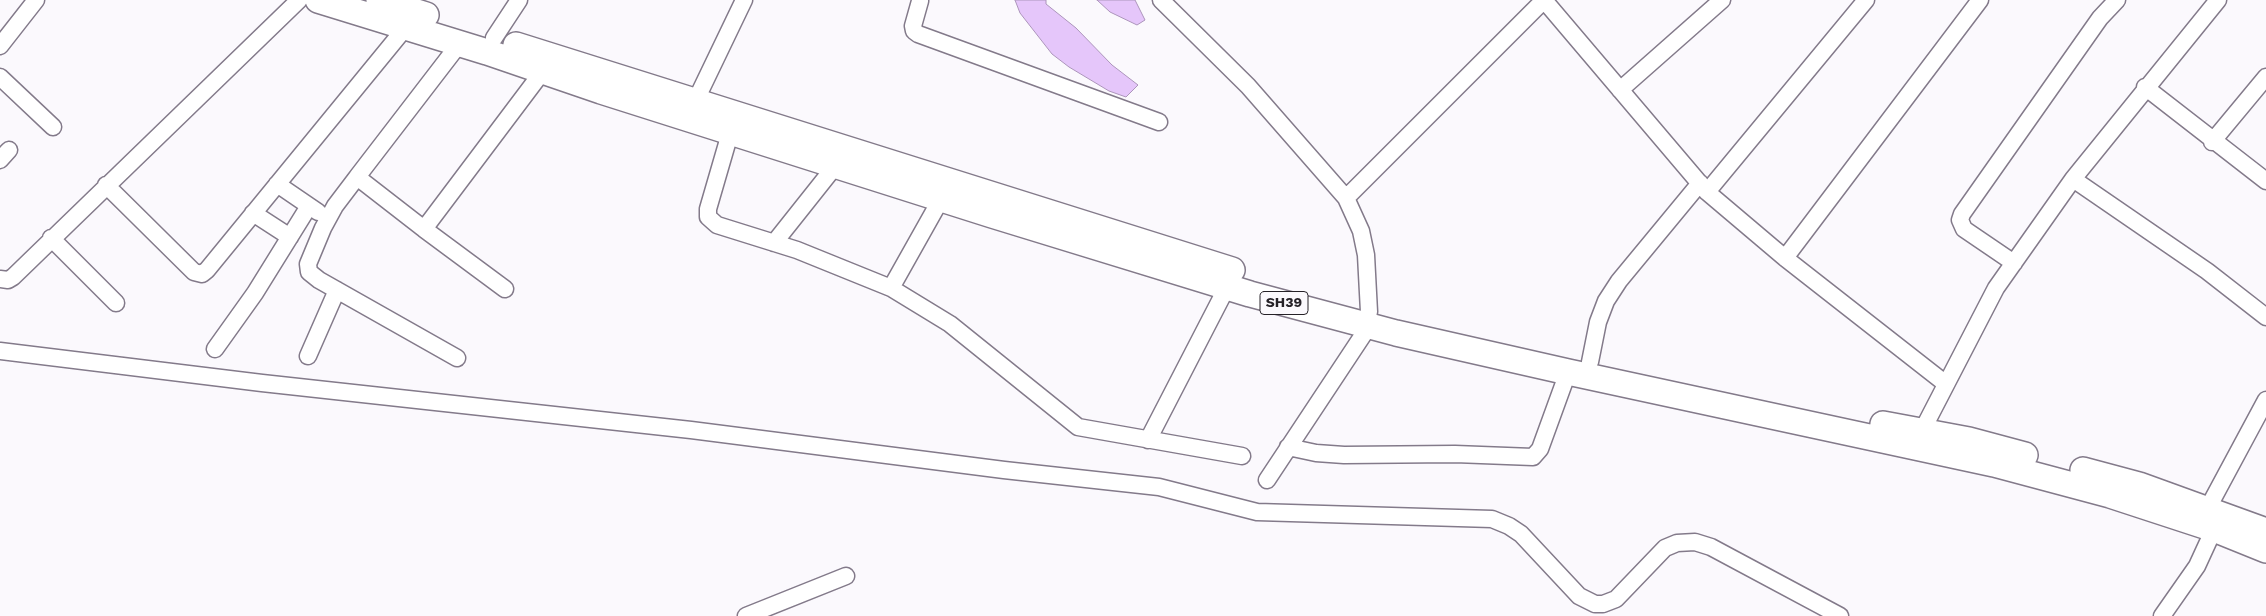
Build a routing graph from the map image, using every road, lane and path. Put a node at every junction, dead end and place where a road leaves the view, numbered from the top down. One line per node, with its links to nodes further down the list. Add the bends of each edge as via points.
1 (36, 0): 18 (street)
2 (300, 0): 34 (street)
3 (318, 0): 15 (main road, SH39)
4 (378, 0): 16 (main road, SH39)
5 (519, 0): 16 (street)
6 (744, 0): 24 (street)
7 (920, 0): 25 (street, via 913,26 918,34)
8 (1161, 0): 36 (street, via 1248,86)
9 (1544, 0): 23 (street); 36 (street)
10 (1722, 0): 23 (street)
11 (1866, 0): 35 (street)
12 (1980, 0): 45 (street)
13 (2117, 0): 46 (street, via 2100,18 1960,220 1964,229)
14 (2218, 0): 22 (street)
15 (406, 27): 17 (main road, SH39); 33 (street)
16 (494, 38): 24 (main road, SH39)
17 (460, 43): 19 (main road, SH39); 30 (street)
18 (0, 46)
19 (542, 72): 26 (main road, SH39); 41 (street)
20 (0, 77): 27 (street)
21 (2266, 77): 28 (street)
22 (2145, 87): 28 (street); 31 (street)
23 (1620, 90): 35 (street)
24 (695, 102): 26 (main road, SH39)
25 (1160, 122)
26 (733, 123): 29 (main road, SH39); 44 (street, via 708,217 717,225); 54 (main road, SH39, via 1058,214)
27 (53, 127)
28 (2212, 142): 32 (street)
29 (836, 166): 37 (main road, SH39); 44 (street)
30 (357, 177): 40 (street); 41 (street)
31 (2073, 179): 46 (street); 53 (street, via 2207,271)
32 (2266, 182)
33 (277, 184): 38 (street); 39 (street)
34 (106, 185): 39 (street, via 194,272 202,274); 43 (street)
35 (1704, 188): 45 (street); 59 (street, via 1619,281 1606,301)
36 (1346, 198): 54 (street, via 1361,231 1366,255)
37 (941, 199): 48 (main road, SH39); 50 (street)
38 (309, 206): 40 (street); 42 (street)
39 (253, 213): 42 (street)
40 (328, 219): 51 (street, via 308,264 309,272)
41 (424, 229): 49 (street)
42 (290, 237): 55 (street)
43 (51, 238): 47 (street, via 13,277); 52 (street)
44 (774, 243): 50 (street)
45 (1785, 258): 60 (street)
46 (2014, 263): 60 (street, via 1996,288)
47 (0, 279)
48 (1227, 287): 54 (main road, SH39); 63 (street)
49 (505, 288)
50 (891, 288): 63 (street, via 950,324 1078,427)
51 (336, 290): 57 (street); 58 (street)
52 (116, 303)
53 (2266, 317)
54 (1369, 319): 59 (main road, SH39); 64 (street)
55 (215, 349)
56 (0, 351): 72 (street, via 1159,487 1257,512 1492,519 1521,534 1579,596 1595,604 1616,598 1665,548 1677,543 1695,542)
57 (308, 356)
58 (457, 358)
59 (1579, 367): 62 (main road, SH39); 64 (street, via 1540,449 1533,457 1344,455); 67 (main road, SH39, via 1994,464)
60 (1946, 384): 62 (street)
61 (2266, 400): 67 (street)
62 (1922, 431): 67 (main road, SH39, via 1969,440 2139,485)
63 (1148, 440): 65 (street)
64 (1288, 447): 66 (street)
65 (1242, 456)
66 (1267, 480)
67 (2211, 519): 68 (main road, SH39); 69 (main road, SH39); 73 (street, via 2197,566)
68 (2266, 531)
69 (2266, 550)
70 (846, 576): 71 (street)
71 (746, 616)
72 (1840, 616)
73 (2162, 616)

